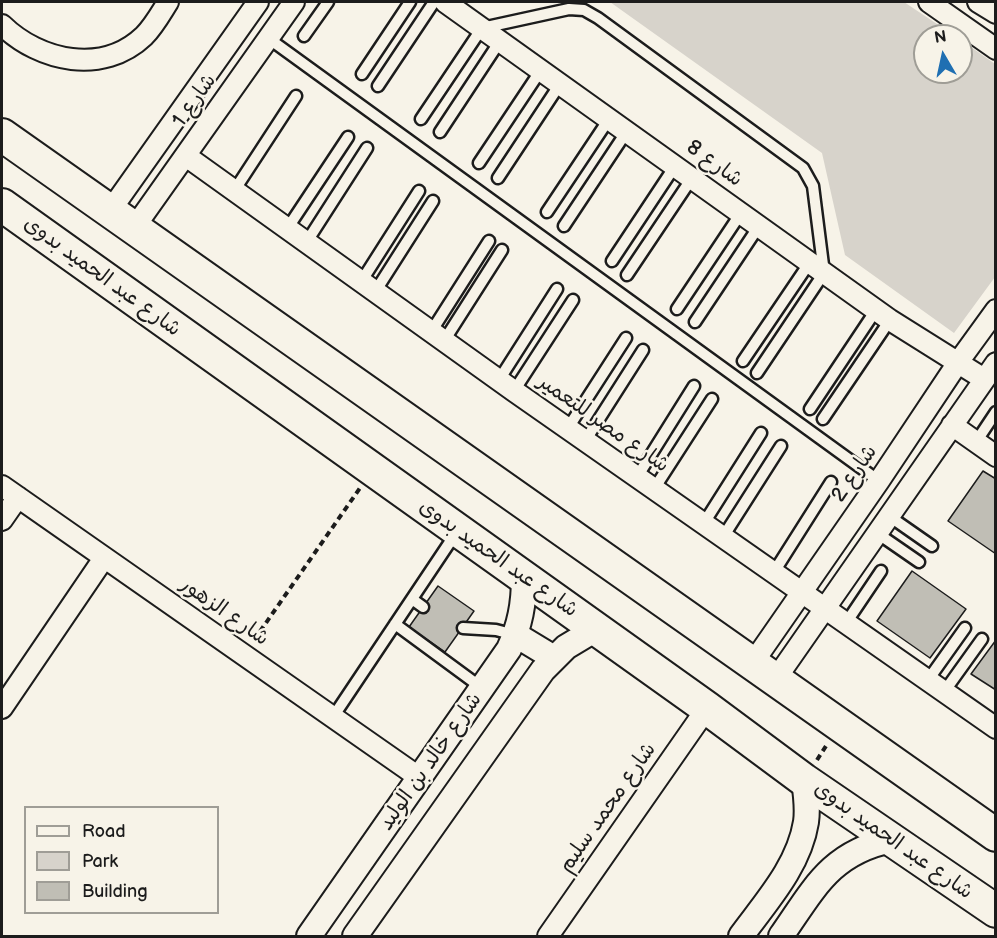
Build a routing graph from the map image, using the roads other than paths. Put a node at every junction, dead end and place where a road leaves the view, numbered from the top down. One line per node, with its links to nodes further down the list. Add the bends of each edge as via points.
1 (168, 2): 11 (street, via 146,34 131,46 95,60 76,61 40,50)
2 (258, 2): 40 (street, شارع 1)
3 (294, 2): 14 (street, شارع 1)
4 (328, 2): 13 (lane)
5 (410, 2): 18 (lane)
6 (434, 2): 20 (lane)
7 (445, 2): 12 (street, شارع 8)
8 (929, 2): 16 (street)
9 (978, 2): 10 (street)
10 (996, 14)
11 (2, 25)
12 (482, 28): 15 (street, شارع 8); 23 (lane); 48 (lane, via 569,9 584,10 598,18 803,168 813,186)
13 (304, 36)
14 (268, 39): 29 (street, شارع 1); 78 (lane)
15 (500, 41): 17 (street, شارع 8); 25 (lane)
16 (996, 49)
17 (541, 70): 19 (street, شارع 8); 30 (lane)
18 (362, 74)
19 (560, 84): 22 (street, شارع 8); 32 (lane)
20 (378, 86)
21 (296, 96): 34 (lane)
22 (609, 118): 24 (street, شارع 8); 38 (lane)
23 (421, 119)
24 (627, 131): 31 (street, شارع 8); 41 (lane)
25 (440, 132)
26 (2, 135): 40 (main road)
27 (348, 137): 43 (lane)
28 (367, 148): 45 (lane)
29 (186, 156): 34 (street, شارع مصر للتعمير); 40 (street, شارع 1)
30 (479, 163)
31 (675, 166): 33 (street, شارع 8); 47 (lane)
32 (498, 178)
33 (692, 178): 39 (street, شارع 8); 49 (lane)
34 (234, 191): 43 (street, شارع مصر للتعمير)
35 (419, 191): 50 (lane)
36 (433, 201): 50 (lane)
37 (2, 206): 85 (main road, شارع عبد الحميد بدوى)
38 (547, 212)
39 (741, 213): 42 (street, شارع 8); 53 (lane)
40 (122, 219): 106 (main road)
41 (564, 225)
42 (759, 226): 48 (street, شارع 8); 56 (lane)
43 (287, 229): 45 (street, شارع مصر للتعمير)
44 (489, 241): 57 (lane)
45 (306, 243): 50 (street, شارع مصر للتعمير)
46 (502, 250): 57 (lane)
47 (612, 261)
48 (817, 267): 55 (street, شارع 8); 60 (lane); 63 (lane)
49 (627, 275)
50 (368, 287): 57 (street, شارع مصر للتعمير)
51 (557, 289): 64 (lane)
52 (573, 300): 64 (lane)
53 (677, 309)
54 (996, 310): 61 (street, شارع 2)
55 (883, 315): 61 (street, شارع 8); 67 (lane); 69 (lane)
56 (695, 322)
57 (437, 336): 64 (street, شارع مصر للتعمير)
58 (626, 338): 71 (lane)
59 (643, 350): 73 (lane)
60 (743, 361)
61 (959, 361): 62 (street, شارع 8); 78 (street, شارع 2)
62 (990, 371): 70 (street)
63 (758, 373)
64 (507, 385): 71 (street, شارع مصر للتعمير)
65 (694, 386): 77 (lane)
66 (712, 399): 80 (lane)
67 (810, 409)
68 (996, 412): 74 (lane)
69 (823, 419)
70 (952, 425): 74 (street); 82 (street)
71 (568, 428): 73 (street, شارع مصر للتعمير)
72 (761, 433): 84 (lane)
73 (585, 441): 77 (street, شارع مصر للتعمير)
74 (976, 442): 76 (street)
75 (781, 446): 87 (lane)
76 (996, 456)
77 (637, 477): 80 (street, شارع مصر للتعمير)
78 (879, 481): 94 (street, شارع 2)
79 (831, 482): 92 (lane)
80 (654, 489): 84 (street, شارع مصر للتعمير)
81 (10, 491): 83 (street); 89 (street, شارع الزهور)
82 (889, 516): 86 (street); 88 (lane)
83 (2, 520)
84 (704, 524): 87 (street, شارع مصر للتعمير)
85 (457, 531): 93 (main road, شارع عبد الحميد بدوى); 95 (lane)
86 (877, 533): 90 (lane); 97 (street)
87 (723, 537): 92 (street, شارع مصر للتعمير)
88 (932, 546)
89 (104, 558): 110 (street); 112 (street, شارع الزهور)
90 (919, 562)
91 (881, 571): 98 (lane)
92 (774, 572): 94 (street, شارع مصر للتعمير)
93 (524, 577): 101 (main road, شارع عبد الحميد بدوى); 103 (street, شارع خالد بن الوليد, via 524,600)
94 (802, 592): 97 (street, شارع مصر للتعمير); 106 (street, شارع 2)
95 (412, 599): 96 (lane); 99 (lane)
96 (423, 607)
97 (825, 608): 98 (street, شارع مصر للتعمير); 106 (street)
98 (846, 623): 107 (street, شارع مصر للتعمير)
99 (395, 624): 108 (lane); 112 (lane)
100 (462, 628): 103 (lane)
101 (596, 628): 105 (street, شارع خالد بن الوليد); 111 (main road, شارع عبد الحميد بدوى)
102 (965, 628): 107 (lane)
103 (516, 635): 105 (street); 108 (street, شارع خالد بن الوليد)
104 (982, 639): 109 (lane)
105 (554, 658): 122 (street, شارع خالد بن الوليد)
106 (764, 672): 116 (main road)
107 (928, 680): 109 (street, شارع مصر للتعمير)
108 (482, 688): 114 (street, شارع خالد بن الوليد)
109 (945, 692): 113 (street, شارع مصر للتعمير)
110 (2, 708)
111 (707, 708): 115 (main road, شارع عبد الحميد بدوى); 123 (street, شارع محمد سليم)
112 (333, 717): 114 (street, شارع الزهور)
113 (996, 728)
114 (420, 778): 121 (street, شارع خالد بن الوليد)
115 (804, 780): 117 (main road, شارع عبد الحميد بدوى); 118 (street, via 806,822)
116 (996, 835)
117 (891, 840): 119 (street, via 856,850); 120 (main road, شارع عبد الحميد بدوى)
118 (796, 855): 119 (street, via 813,853 820,857); 124 (street)
119 (827, 872): 125 (street)
120 (996, 911)
121 (309, 936)
122 (355, 936)
123 (548, 936)
124 (741, 936)
125 (781, 936)

